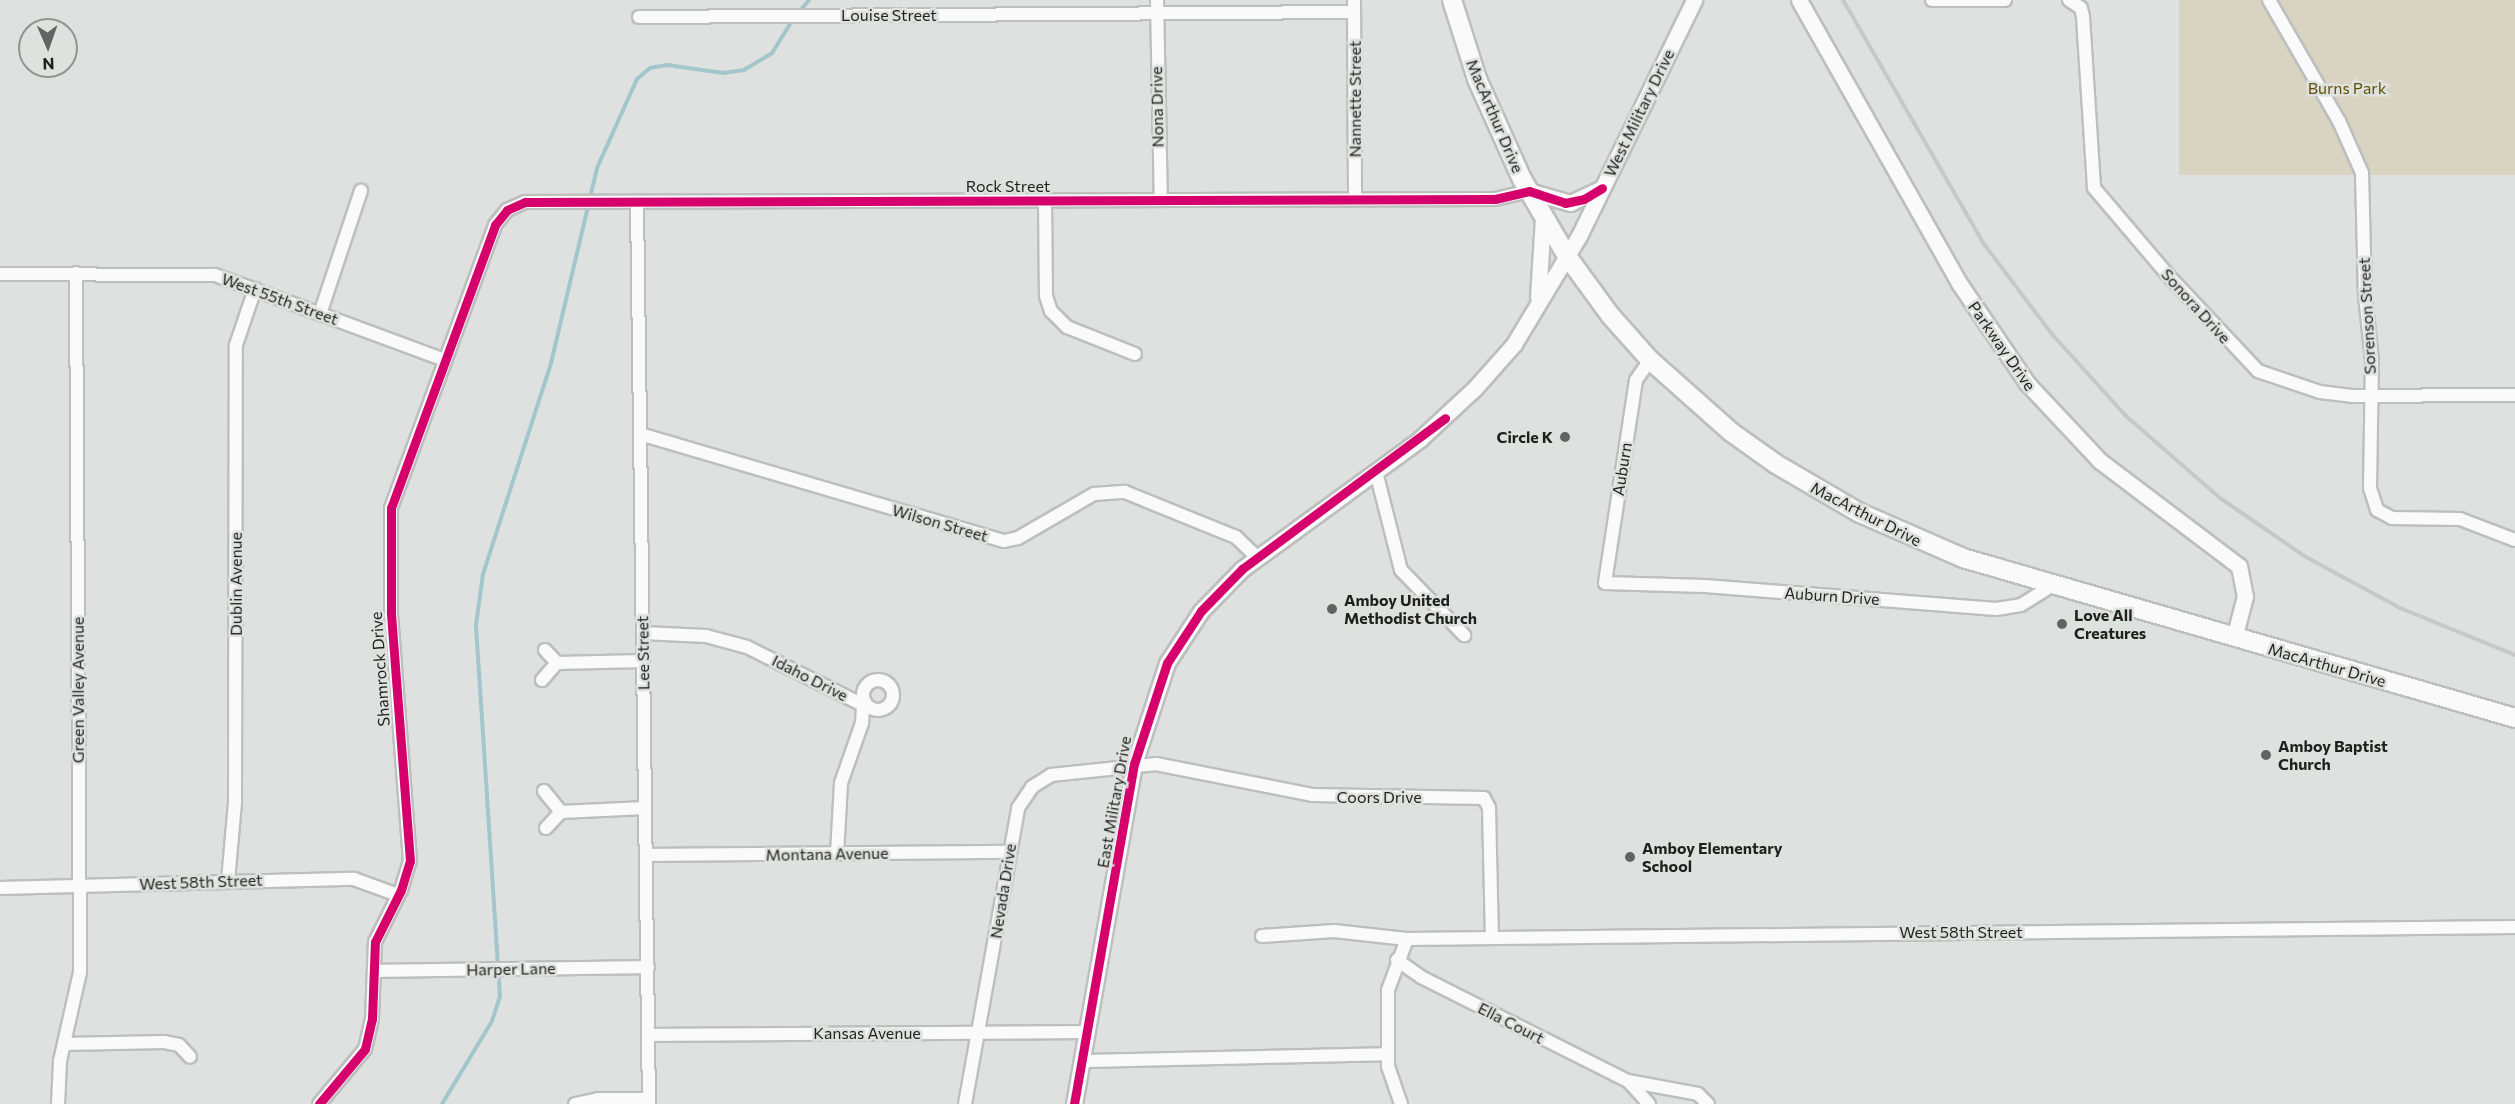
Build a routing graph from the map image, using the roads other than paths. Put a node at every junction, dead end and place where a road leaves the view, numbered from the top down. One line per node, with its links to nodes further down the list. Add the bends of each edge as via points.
1 (1156, 0): 10 (street, Nona Drive)
2 (1452, 0): 14 (main road, MacArthur Drive, via 1477,79)
3 (1694, 0): 12 (street, West Military Drive)
4 (1799, 0): 40 (street, Parkway Drive, via 1959,283 2026,383 2100,461 2239,566 2246,596)
5 (1932, 0): 6 (street)
6 (2005, 0)
7 (2069, 0): 30 (street, Sonora Drive, via 2081,8 2083,16 2090,164 2094,188 2105,204 2258,371 2320,392)
8 (2269, 0): 30 (street, Sorenson Street, via 2339,121 2362,173)
9 (1354, 6): 10 (street, Louise Street); 15 (street, Nannette Street)
10 (1156, 13): 11 (street, Louise Street); 16 (street, Nona Drive)
11 (639, 17)
12 (1602, 188): 14 (street, via 1584,199 1564,203); 21 (street, West Military Drive)
13 (361, 191): 26 (street)
14 (1529, 191): 15 (street, Rock Street, via 1495,199); 19 (main road, MacArthur Drive)
15 (1355, 198): 16 (street, Rock Street)
16 (1161, 200): 17 (street, Rock Street)
17 (1045, 201): 18 (street, Rock Street); 27 (street, via 1046,296 1051,311 1067,327)
18 (637, 202): 20 (street, Rock Street, via 516,204); 32 (street, Lee Street)
19 (1543, 217): 21 (main road, MacArthur Drive); 25 (street)
20 (495, 225): 28 (street, Shamrock Drive)
21 (1567, 256): 25 (street, East Military Drive); 29 (main road, MacArthur Drive, via 1604,308)
22 (0, 273): 23 (street, West 55th Street)
23 (76, 273): 24 (street, West 55th Street, via 207,274); 55 (street, Green Valley Avenue)
24 (255, 289): 26 (street, West 55th Street); 54 (street, Dublin Avenue, via 237,345 235,802)
25 (1537, 303): 33 (street, East Military Drive, via 1514,344 1475,388 1420,439)
26 (320, 314): 28 (street, West 55th Street)
27 (1135, 354)
28 (445, 360): 57 (street, Shamrock Drive, via 394,496 389,521 391,612 410,861)
29 (1650, 360): 36 (street, Auburn, via 1636,380); 37 (main road, MacArthur Drive, via 1731,432 1816,490 1925,543)
30 (2371, 395): 31 (street, Sonora Drive); 34 (street, Sorenson Street, via 2370,488 2376,510 2392,518 2460,519)
31 (2515, 395)
32 (640, 434): 35 (street, Wilson Street, via 1004,540 1018,538 1094,494 1125,492 1236,537); 38 (street, Lee Street)
33 (1376, 472): 35 (street, East Military Drive); 39 (street, via 1401,570)
34 (2515, 540)
35 (1257, 557): 46 (street, East Military Drive, via 1201,611 1172,655 1156,687)
36 (1605, 583): 37 (street, Auburn Drive, via 1996,609 2021,605)
37 (2052, 586): 40 (main road, MacArthur Drive)
38 (643, 633): 42 (street, Lee Street); 52 (street, Idaho Drive, via 706,636 747,647 863,705 862,723 841,783)
39 (1464, 635)
40 (2234, 638): 45 (main road, MacArthur Drive)
41 (545, 650): 43 (street)
42 (643, 661): 43 (street); 48 (street, Lee Street)
43 (557, 663): 44 (street)
44 (542, 680)
45 (2515, 718)
46 (1134, 765): 51 (street, Nevada Drive, via 1082,769 1043,779 1020,801); 60 (street, Coors Drive, via 1156,764 1312,795 1484,798 1489,808); 66 (street, East Military Drive)
47 (544, 791): 49 (street)
48 (645, 808): 49 (street); 53 (street, Lee Street)
49 (561, 812): 50 (street)
50 (546, 828)
51 (1009, 852): 52 (street, Montana Avenue); 65 (street, Nevada Drive)
52 (837, 854): 53 (street, Montana Avenue)
53 (646, 855): 63 (street, Lee Street)
54 (228, 881): 55 (street, West 58th Street); 57 (street, West 58th Street, via 354,879)
55 (79, 886): 56 (street, West 58th Street); 68 (street, Green Valley Avenue, via 80,972)
56 (0, 888)
57 (398, 895): 64 (street, Shamrock Drive, via 376,936)
58 (2515, 927): 60 (street, West 58th Street)
59 (1262, 936): 61 (street, West 58th Street, via 1334,931)
60 (1492, 938): 61 (street, West 58th Street)
61 (1407, 939): 62 (street)
62 (1397, 960): 69 (street, via 1388,990); 72 (street, Ella Court, via 1427,980)
63 (648, 967): 64 (street, Harper Lane); 67 (street, Lee Street)
64 (374, 971): 75 (street, Shamrock Drive, via 371,1030 365,1049)
65 (978, 1032): 66 (street, Kansas Avenue); 67 (street, Kansas Avenue); 77 (street, Nevada Drive)
66 (1085, 1032): 71 (street, East Military Drive)
67 (648, 1035): 73 (street, Lee Street)
68 (64, 1044): 70 (street, via 164,1042 178,1045); 74 (street, Green Valley Avenue)
69 (1388, 1054): 71 (street); 79 (street, via 1389,1076)
70 (190, 1057)
71 (1081, 1061): 78 (street, East Military Drive)
72 (1628, 1082): 80 (street, Ella Court); 81 (street, Ella Court, via 1698,1094)
73 (649, 1101): 76 (street, via 598,1099)
74 (58, 1104)
75 (320, 1104)
76 (575, 1104)
77 (964, 1104)
78 (1074, 1104)
79 (1401, 1104)
80 (1649, 1104)
81 (1708, 1104)

